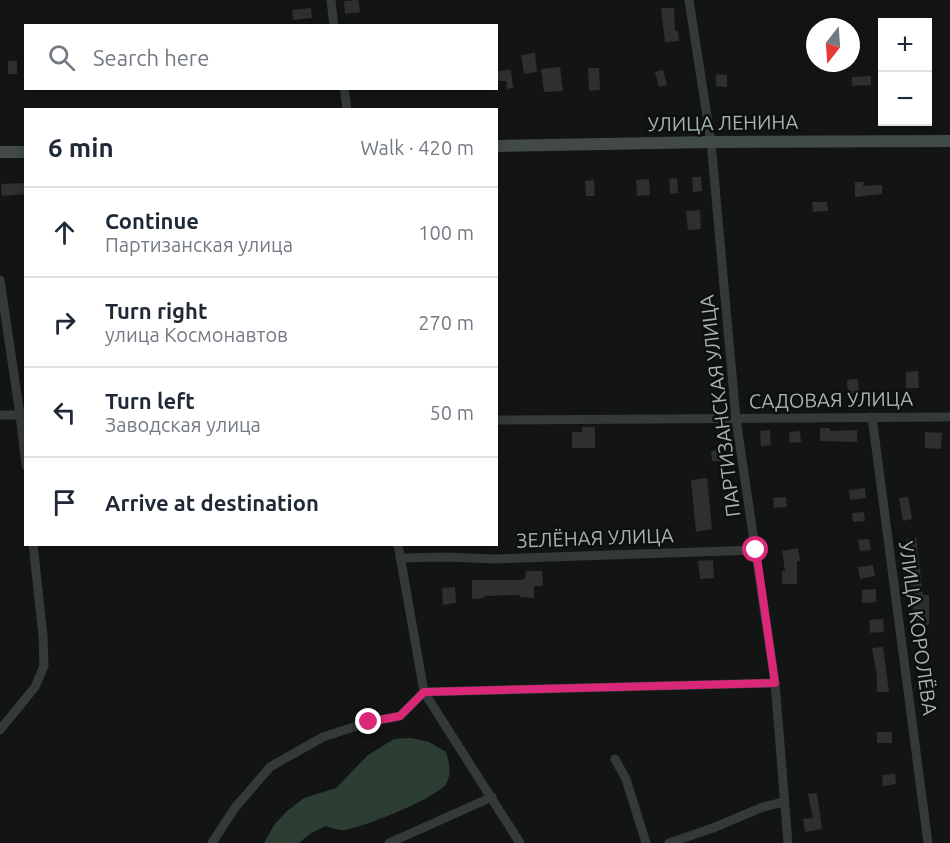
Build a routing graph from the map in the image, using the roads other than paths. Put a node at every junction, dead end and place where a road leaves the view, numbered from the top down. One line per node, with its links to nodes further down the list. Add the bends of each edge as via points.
1 (331, 0): 3 (street)
2 (689, 0): 7 (street, ПАРТИЗАНСКАЯ УЛИЦА)
3 (334, 24)
4 (344, 90): 5 (street)
5 (347, 108)
6 (950, 141): 7 (street, УЛИЦА ЛЕНИНА)
7 (711, 142): 8 (street, УЛИЦА ЛЕНИНА); 16 (street, ПАРТИЗАНСКАЯ УЛИЦА)
8 (498, 146)
9 (0, 152): 10 (street)
10 (24, 152)
11 (0, 280): 13 (street)
12 (0, 415): 13 (street)
13 (23, 415): 18 (street)
14 (872, 417): 15 (street, САДОВАЯ УЛИЦА); 16 (street, САДОВАЯ УЛИЦА); 35 (street, УЛИЦА КОРОЛЁВА)
15 (950, 417)
16 (736, 419): 17 (street, САДОВАЯ УЛИЦА); 21 (street, ПАРТИЗАНСКАЯ УЛИЦА)
17 (498, 420)
18 (24, 432)
19 (33, 546): 25 (street, via 44,666 35,687)
20 (398, 546): 22 (street)
21 (756, 550): 22 (street, ЗЕЛЁНАЯ УЛИЦА, via 494,559); 23 (street, ПАРТИЗАНСКАЯ УЛИЦА)
22 (400, 558): 24 (street)
23 (775, 683): 24 (street); 28 (street, ПАРТИЗАНСКАЯ УЛИЦА)
24 (424, 692): 27 (street); 29 (street, via 400,716 323,737 270,767 234,809)
25 (0, 729)
26 (615, 759): 32 (street, via 626,778)
27 (492, 797): 30 (street); 31 (street)
28 (784, 802): 33 (street); 34 (street, ПАРТИЗАНСКАЯ УЛИЦА)
29 (212, 843)
30 (389, 843)
31 (520, 843)
32 (646, 843)
33 (669, 843)
34 (788, 843)
35 (928, 843)

